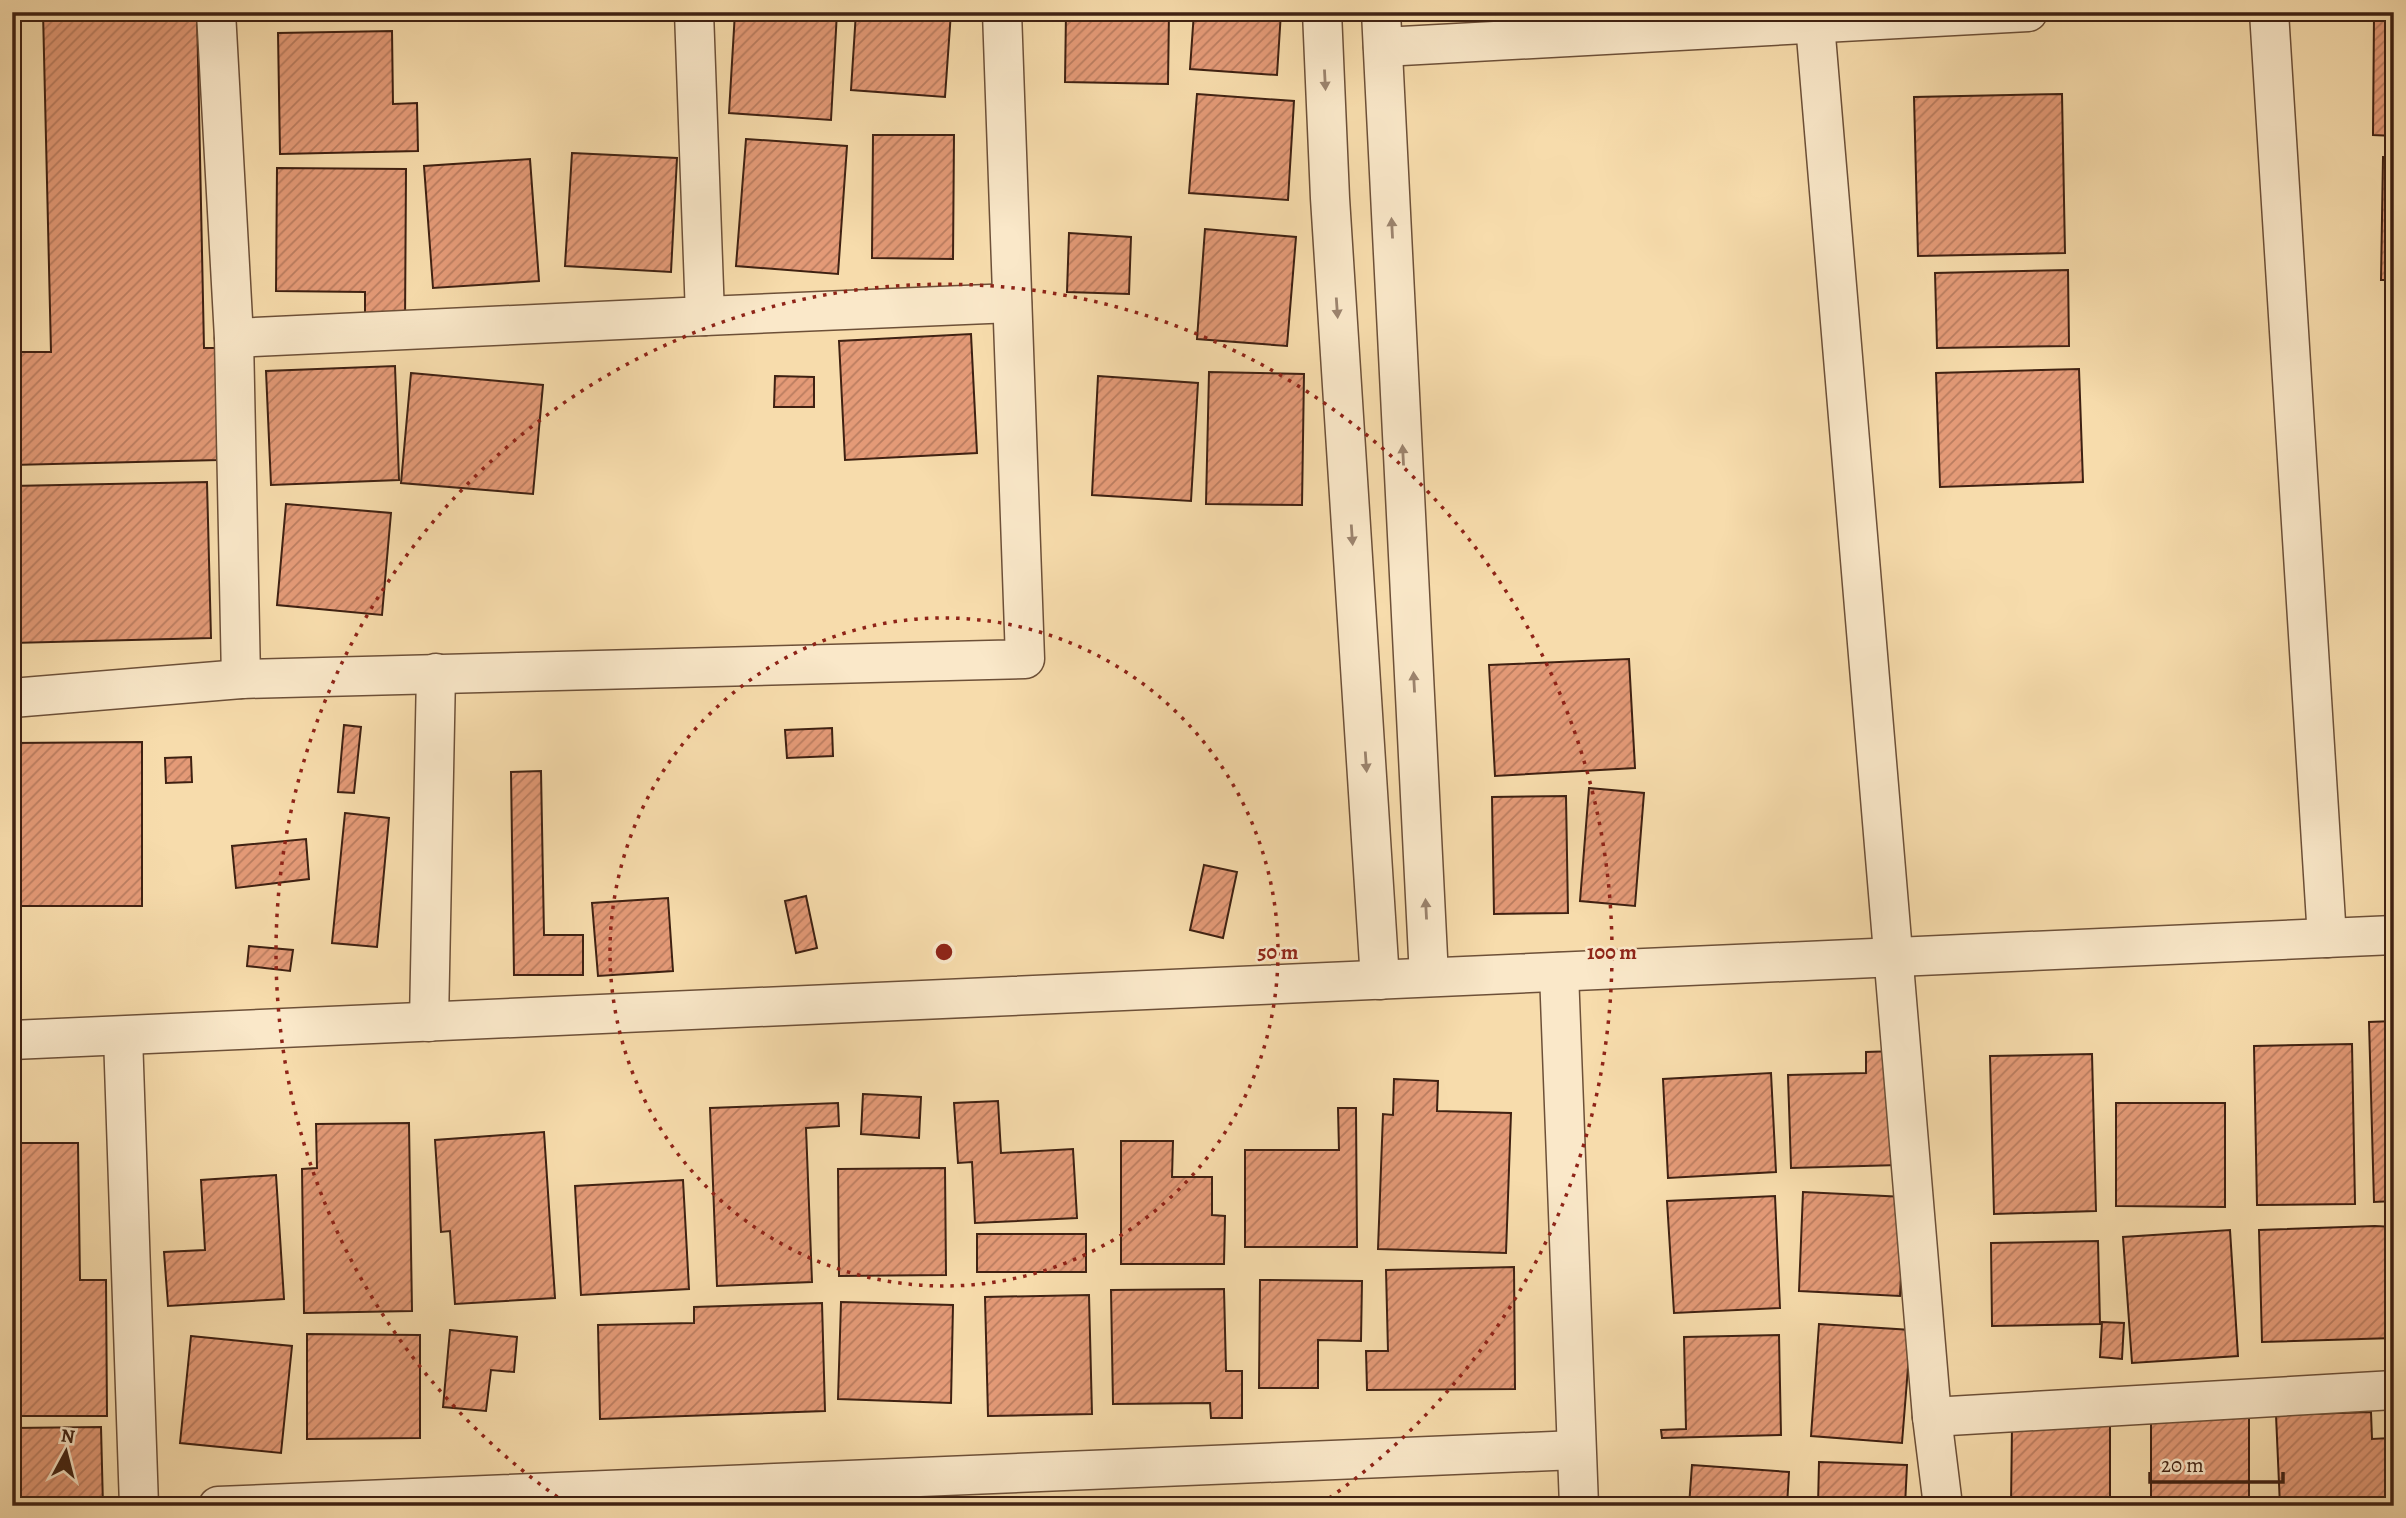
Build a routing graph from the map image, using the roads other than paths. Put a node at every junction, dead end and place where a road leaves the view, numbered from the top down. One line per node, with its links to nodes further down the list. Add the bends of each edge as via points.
1 (216, 12): 11 (street)
2 (694, 12): 10 (street)
3 (1002, 12): 9 (street)
4 (1322, 12): 20 (street, one-way to 20)
5 (2028, 12): 7 (street)
6 (2269, 12): 16 (street)
7 (1815, 24): 8 (street); 17 (street)
8 (1382, 29): 19 (street, one-way to 8)
9 (1012, 303): 10 (street); 12 (street, via 1025,659)
10 (705, 316): 11 (street)
11 (234, 338): 13 (street)
12 (436, 673): 13 (street); 21 (street)
13 (242, 679): 14 (street)
14 (12, 698)
15 (2394, 935): 16 (street)
16 (2327, 938): 17 (street)
17 (1893, 957): 18 (street); 25 (street)
18 (1559, 972): 19 (street); 26 (street)
19 (1429, 977): 20 (street)
20 (1380, 980): 21 (street)
21 (429, 1023): 22 (street)
22 (123, 1035): 23 (street); 29 (street)
23 (12, 1040)
24 (2394, 1390): 25 (street)
25 (1931, 1416): 32 (street)
26 (1576, 1450): 27 (street); 31 (street)
27 (843, 1493): 28 (street)
28 (498, 1500): 30 (street)
29 (139, 1506)
30 (218, 1506)
31 (1578, 1506)
32 (1942, 1506)

